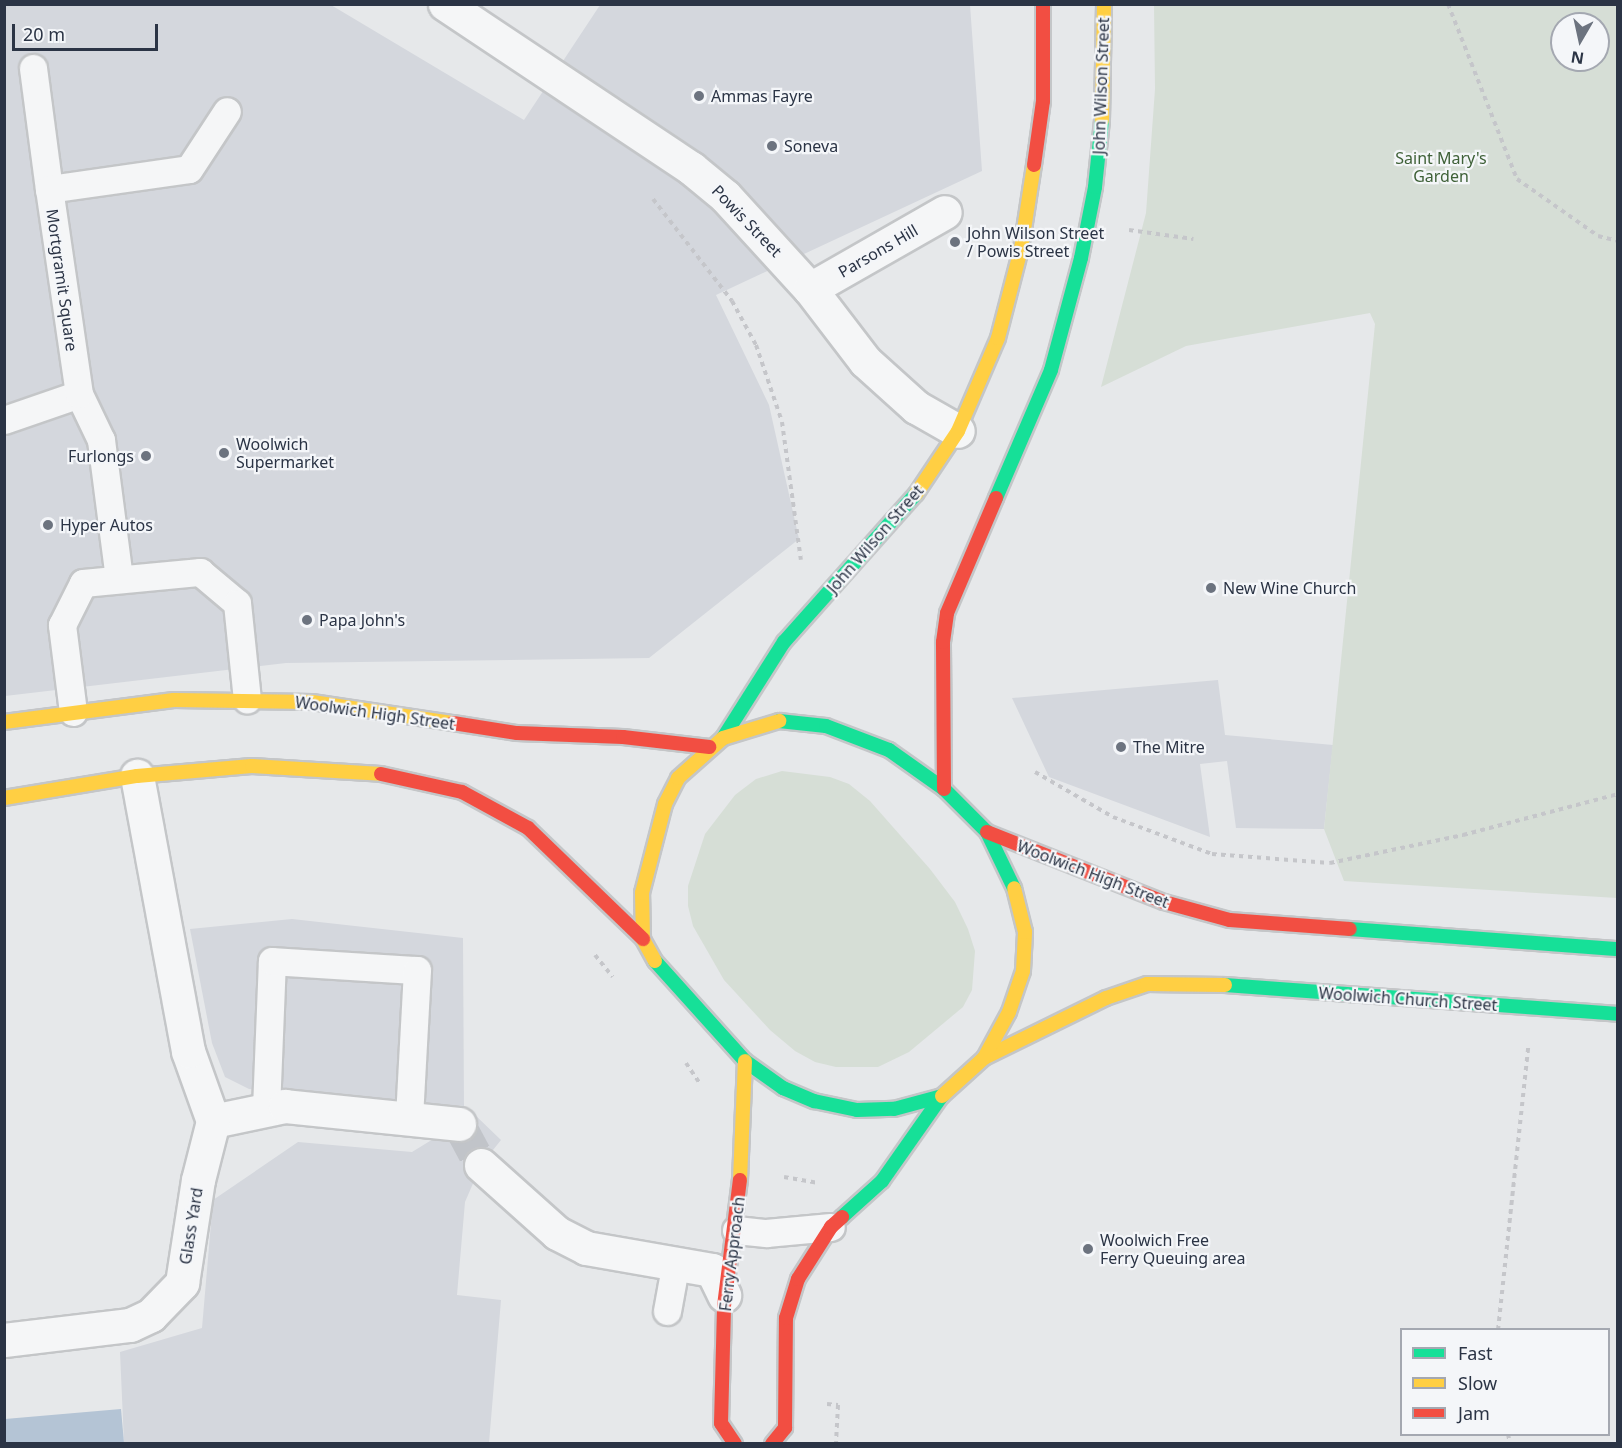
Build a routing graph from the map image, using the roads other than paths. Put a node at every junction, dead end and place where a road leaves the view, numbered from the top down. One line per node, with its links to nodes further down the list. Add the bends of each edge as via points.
1 (1043, 4): 11 (main road, John Wilson Street, via 1043,101 1021,249 998,338)
2 (1104, 4): 19 (main road, John Wilson Street, via 1103,106 1095,187 1081,258 1051,370 947,613 943,642)
3 (457, 8): 8 (street, Powis Street, via 691,168 725,196)
4 (33, 68): 6 (lane)
5 (227, 111): 6 (lane, Mortgramit Square, via 189,169)
6 (49, 189): 9 (lane, Mortgramit Square)
7 (945, 212): 8 (street, Parsons Hill)
8 (810, 289): 11 (street, Powis Street, via 865,361 915,407)
9 (79, 394): 10 (lane); 12 (lane, Mortgramit Square, via 101,440)
10 (4, 420)
11 (958, 430): 16 (main road, John Wilson Street, via 914,498 784,642)
12 (119, 579): 13 (lane, via 200,572 237,603); 14 (lane, via 83,583 62,625)
13 (247, 699): 14 (main road, Woolwich High Street, via 174,700); 17 (main road, Woolwich High Street, via 312,702 517,733 623,737)
14 (73, 712): 15 (main road, Woolwich High Street)
15 (4, 722)
16 (723, 738): 17 (main road); 19 (main road, via 778,721 826,726 889,750)
17 (709, 747): 22 (main road, via 678,778 654,836 642,893)
18 (137, 776): 20 (main road); 22 (main road, via 252,766 307,766 358,770 462,792 528,828); 30 (street, via 188,1051)
19 (944, 789): 21 (main road)
20 (4, 798)
21 (987, 832): 23 (main road, Woolwich High Street, via 1200,914 1319,928); 25 (main road, via 1013,885 1025,932 1023,970 1009,1012)
22 (643, 939): 26 (main road, via 660,969)
23 (1617, 949)
24 (1617, 1014): 25 (main road, Woolwich Church Street, via 1199,983 1147,984 1116,994)
25 (984, 1059): 27 (main road)
26 (745, 1061): 27 (main road, via 783,1088 814,1101 857,1110 894,1109); 34 (main road, Ferry Approach)
27 (941, 1097): 33 (main road, via 882,1181)
28 (266, 1109): 29 (street, via 333,1108); 29 (lane, via 272,961 417,969); 30 (street)
29 (409, 1118): 31 (street)
30 (213, 1121): 38 (street, Glass Yard, via 198,1180 182,1283 151,1315 130,1325)
31 (459, 1124)
32 (481, 1165): 35 (street, via 557,1233 586,1248)
33 (831, 1227): 34 (lane, via 766,1233); 40 (main road, via 798,1279 786,1318 784,1428)
34 (736, 1230): 36 (main road, Ferry Approach)
35 (675, 1267): 36 (street, via 712,1270); 37 (lane)
36 (724, 1295): 39 (main road, Ferry Approach, via 722,1423)
37 (667, 1311)
38 (4, 1340)
39 (735, 1443)
40 (772, 1443)

